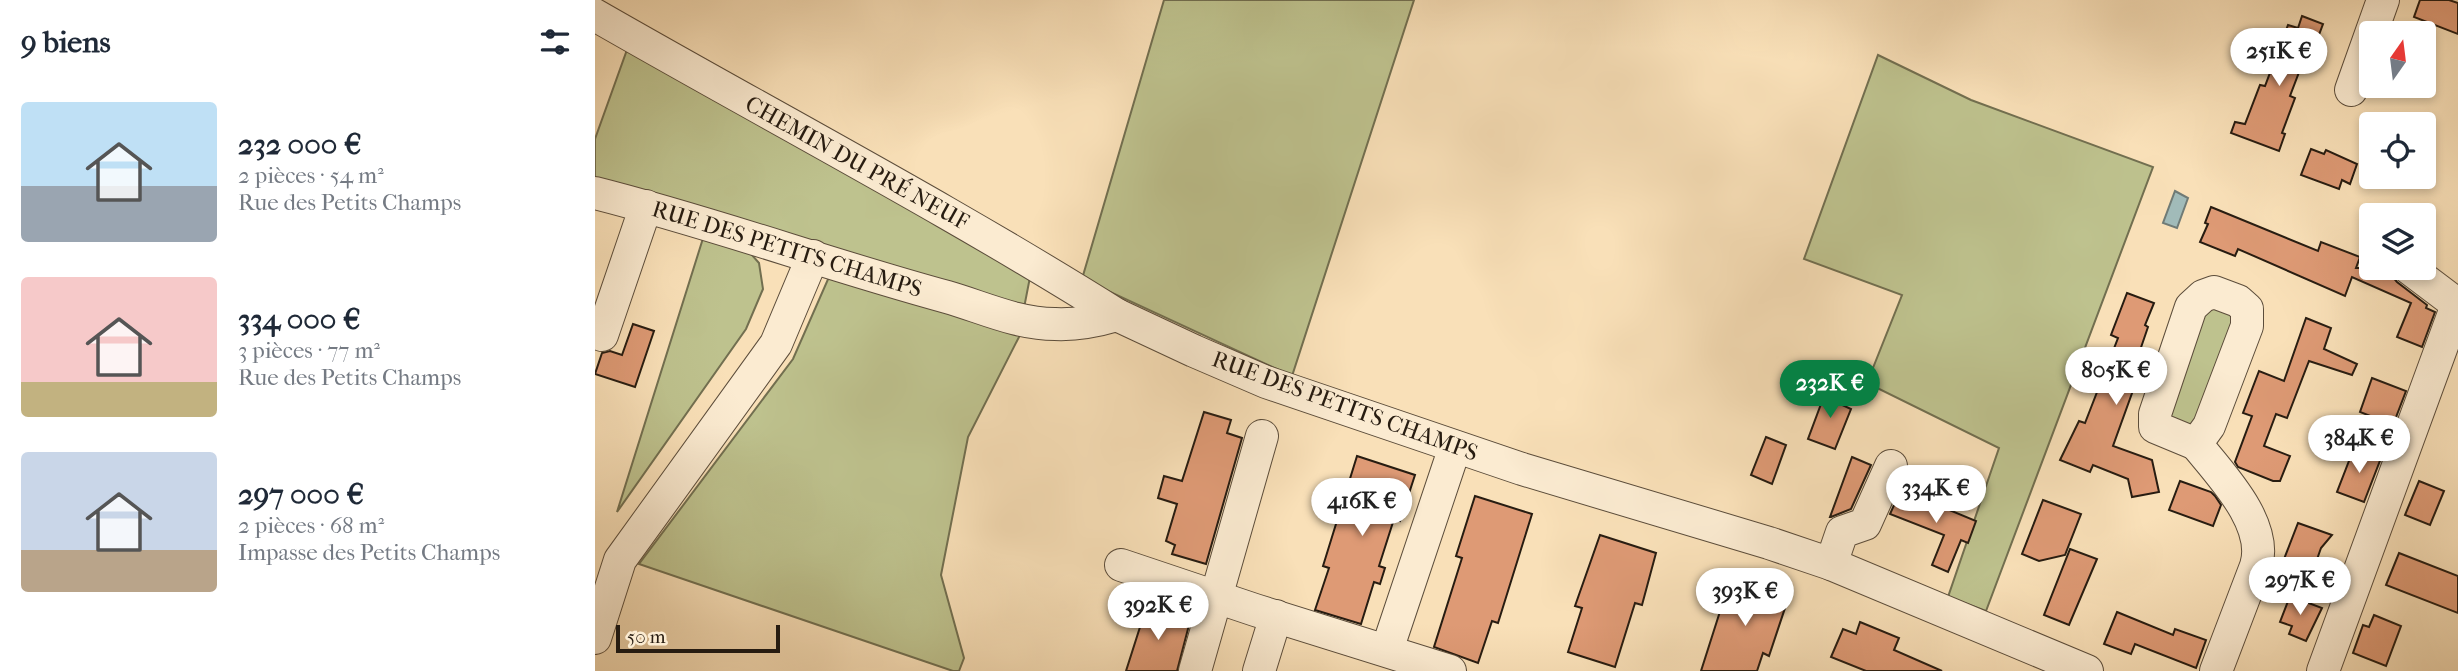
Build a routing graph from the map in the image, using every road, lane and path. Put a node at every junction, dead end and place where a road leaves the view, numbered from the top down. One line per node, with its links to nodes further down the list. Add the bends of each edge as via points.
1 (2383, 0): 3 (street)
2 (595, 15): 9 (street, CHEMIN DU PRÉ NEUF, via 892,180)
3 (2351, 90)
4 (595, 193): 5 (street, RUE DES PETITS CHAMPS)
5 (646, 206): 6 (street, RUE DES PETITS CHAMPS); 10 (street)
6 (813, 256): 9 (street, RUE DES PETITS CHAMPS, via 1006,317 1053,325); 19 (street, via 776,344 620,560)
7 (2425, 280): 8 (street)
8 (2458, 305): 26 (street)
9 (1117, 315): 13 (street, RUE DES PETITS CHAMPS, via 1266,382)
10 (602, 335)
11 (1262, 436): 17 (street)
12 (2196, 444): 25 (street, via 2238,496 2258,539 2256,566)
13 (1455, 447): 15 (street, RUE DES PETITS CHAMPS); 20 (street)
14 (1891, 466): 15 (street, via 1865,524 1842,532)
15 (1831, 564): 24 (street, RUE DES PETITS CHAMPS)
16 (1121, 565): 17 (street)
17 (1217, 598): 18 (street); 21 (street)
18 (1276, 616): 20 (street); 22 (street)
19 (595, 638)
20 (1387, 650): 23 (street)
21 (1195, 671)
22 (1259, 671)
23 (1450, 671)
24 (2087, 671)
25 (2216, 671)
26 (2323, 671)

